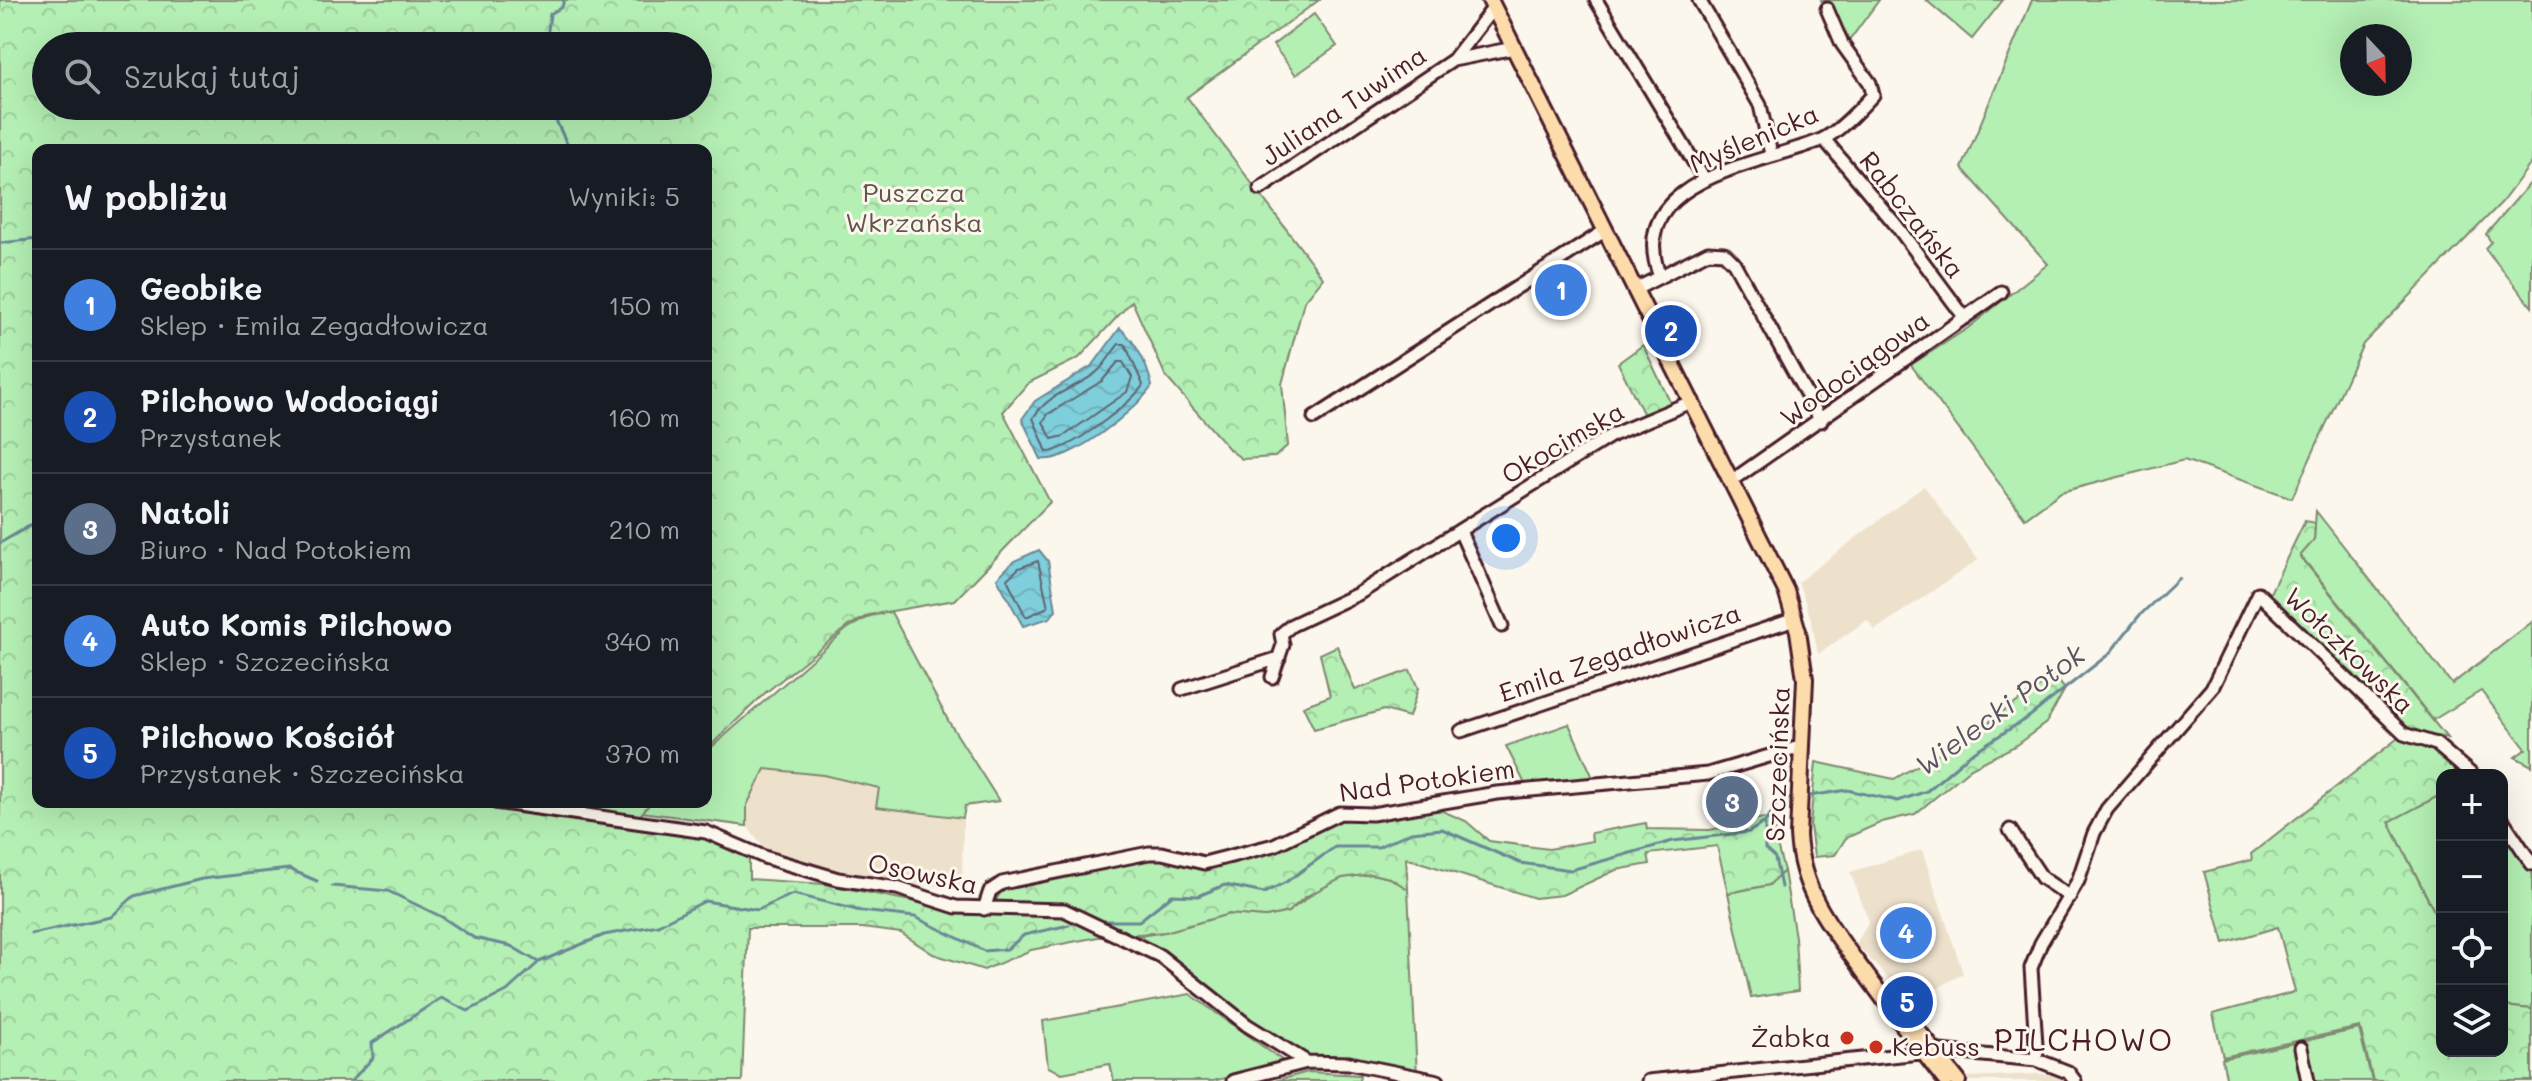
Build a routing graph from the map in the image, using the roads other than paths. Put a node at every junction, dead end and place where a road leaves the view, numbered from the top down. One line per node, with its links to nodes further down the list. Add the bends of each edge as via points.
1 (1596, 0): 9 (street)
2 (1699, 0): 8 (street, via 1760,105)
3 (1492, 4): 5 (main road); 6 (street, Juliana Tuwima)
4 (1827, 9): 7 (street, Myślenicka, via 1873,92)
5 (1514, 48): 6 (street, Juliana Tuwima); 11 (main road)
6 (1453, 60): 10 (street, Juliana Tuwima)
7 (1824, 139): 8 (street, Myślenicka); 15 (street, Rabczańska)
8 (1771, 154): 9 (street, Myślenicka)
9 (1704, 179): 12 (street, Myślenicka, via 1676,201 1656,227 1654,253)
10 (1260, 189)
11 (1606, 230): 13 (main road); 17 (street)
12 (1660, 277): 13 (street); 18 (street, via 1713,250 1729,256)
13 (1636, 289): 16 (main road)
14 (2001, 292): 15 (street, Wodociągowa)
15 (1965, 318): 18 (street, Wodociągowa)
16 (1693, 401): 19 (main road); 20 (street, Okocimska, via 1612,435)
17 (1314, 418)
18 (1821, 421): 19 (street, Wodociągowa)
19 (1733, 480): 21 (main road, Szczecińska)
20 (1460, 531): 22 (street); 23 (street, Okocimska, via 1355,596 1292,625 1281,634)
21 (1795, 619): 26 (street, Emila Zegadłowicza); 27 (main road, Szczecińska, via 1804,667)
22 (1502, 626)
23 (1279, 658): 24 (street, Okocimska); 25 (street)
24 (1272, 677)
25 (1182, 689)
26 (1461, 731)
27 (1803, 746): 34 (street, Nad Potokiem, via 1708,774 1497,793 1372,814 1340,813 1274,845 1234,857 1204,863 1149,853 1002,883 990,891); 36 (main road, Szczecińska, via 1801,862 1814,901 1828,926)
28 (2465, 769): 33 (street, Wołczkowska, via 2436,744 2404,734 2258,593 2212,688 2107,809)
29 (537, 808): 34 (street, Osowska, via 706,832 764,857 838,879)
30 (2508, 828): 32 (street)
31 (2010, 830): 33 (street, via 2042,878)
32 (2532, 864)
33 (2070, 897): 37 (street, Wołczkowska, via 2031,968)
34 (984, 909): 38 (street, Osowska, via 1064,910 1087,919 1160,956 1247,1025)
35 (2301, 1048): 45 (street)
36 (1929, 1052): 37 (street); 41 (street); 42 (main road, Szczecińska); 43 (main road, Szczecińska)
37 (2037, 1060): 44 (street, via 2068,1072)
38 (1307, 1062): 39 (street); 40 (street, via 1349,1063)
39 (1233, 1081)
40 (1438, 1081)
41 (1648, 1081)
42 (1946, 1081)
43 (1958, 1081)
44 (2075, 1081)
45 (2308, 1081)

